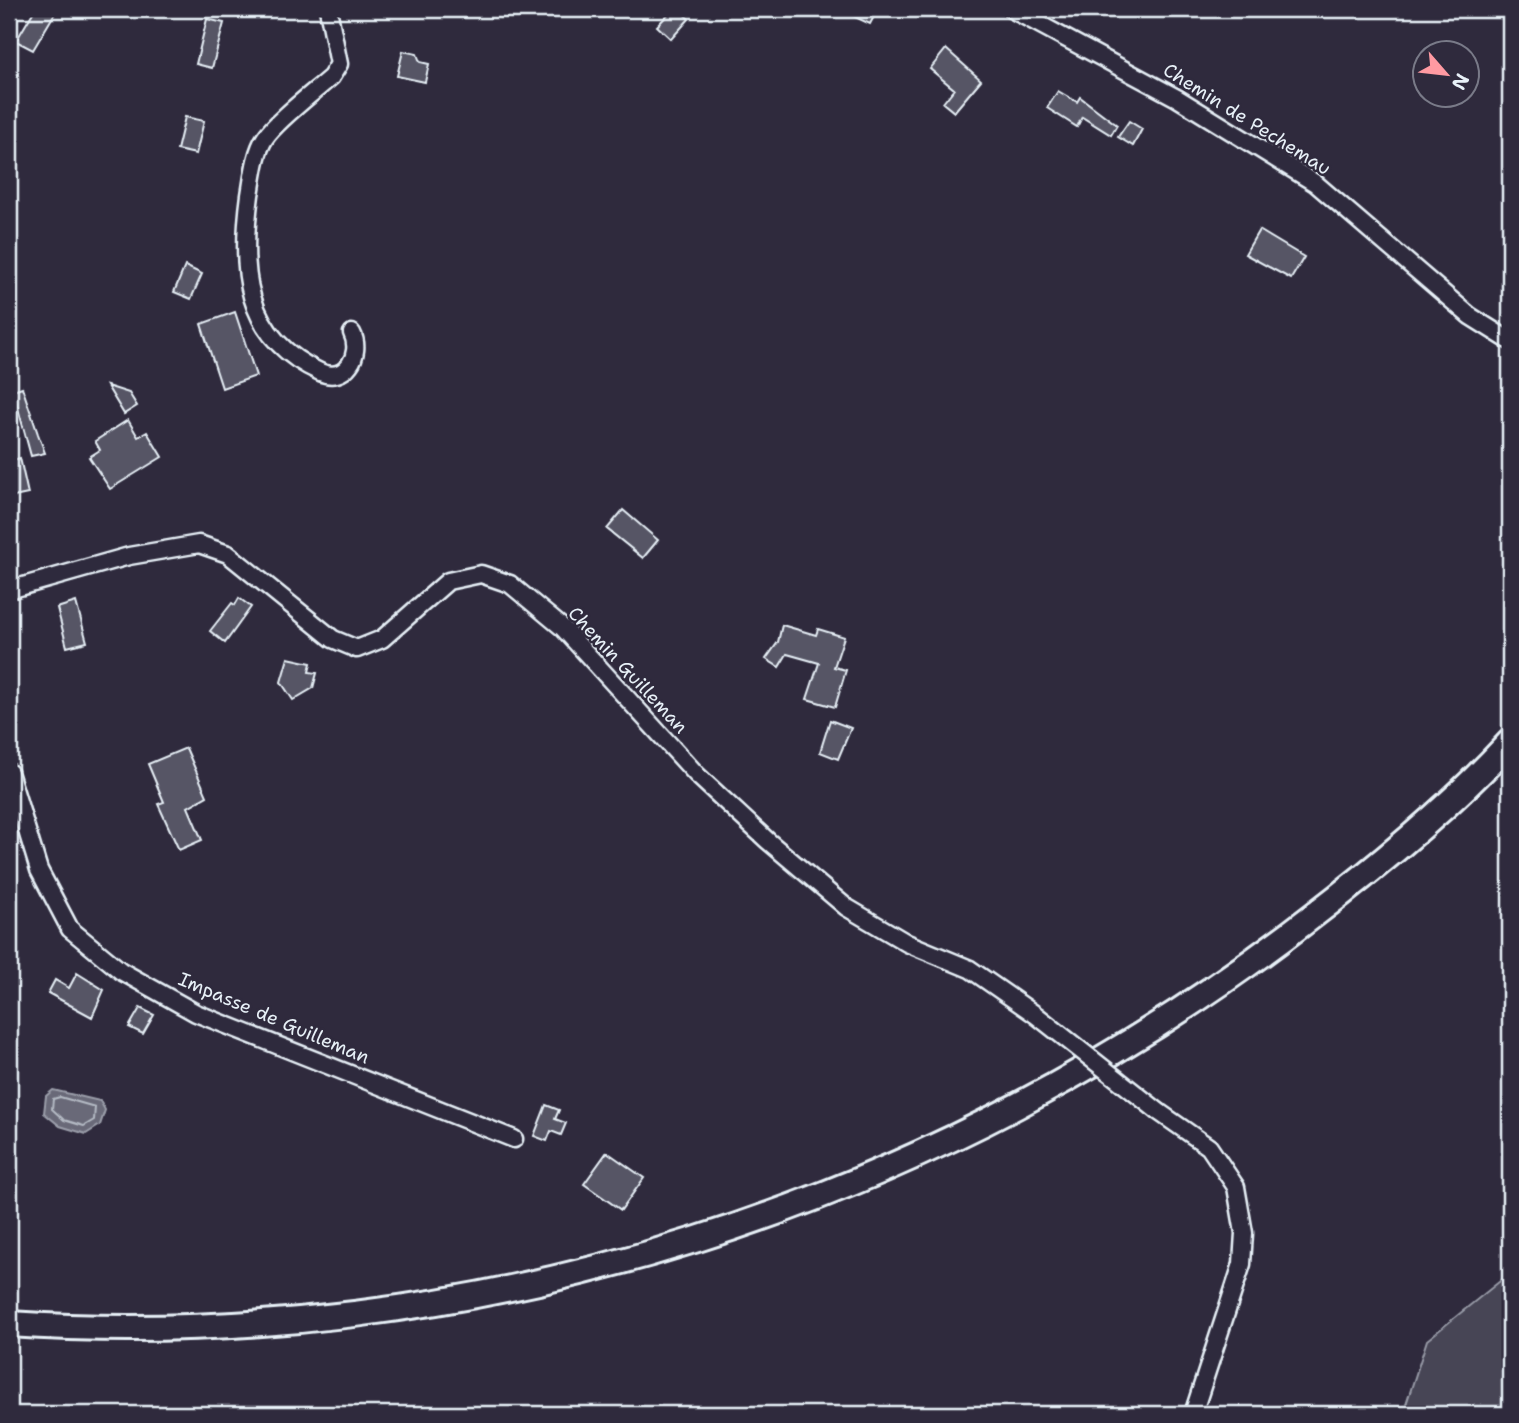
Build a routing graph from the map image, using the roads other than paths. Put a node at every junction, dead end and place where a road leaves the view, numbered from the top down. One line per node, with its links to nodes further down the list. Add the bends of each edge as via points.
1 (328, 9): 3 (street, via 340,64 264,138 247,215 246,280 254,309 267,328 288,353 308,367 325,375 347,369 356,354)
2 (1011, 9): 4 (street, Chemin de Pechemau, via 1177,98 1315,183 1469,316)
3 (352, 333)
4 (1510, 341)
5 (9, 590): 10 (street, Chemin Guilleman, bridge, via 128,556 199,544 228,554 333,639 358,649 382,639 448,582 481,574 510,584 563,628 698,776 846,907 907,943 970,969 1209,1147 1236,1188 1244,1233 1242,1264)
6 (1510, 742): 9 (main road, via 1393,854 1266,952 1154,1029 942,1145 818,1199 686,1243 550,1280 403,1307 166,1330)
7 (9, 772): 8 (street, Impasse de Guilleman, via 39,870 70,929 121,971 196,1013)
8 (514, 1139)
9 (9, 1324)
10 (1194, 1414)

